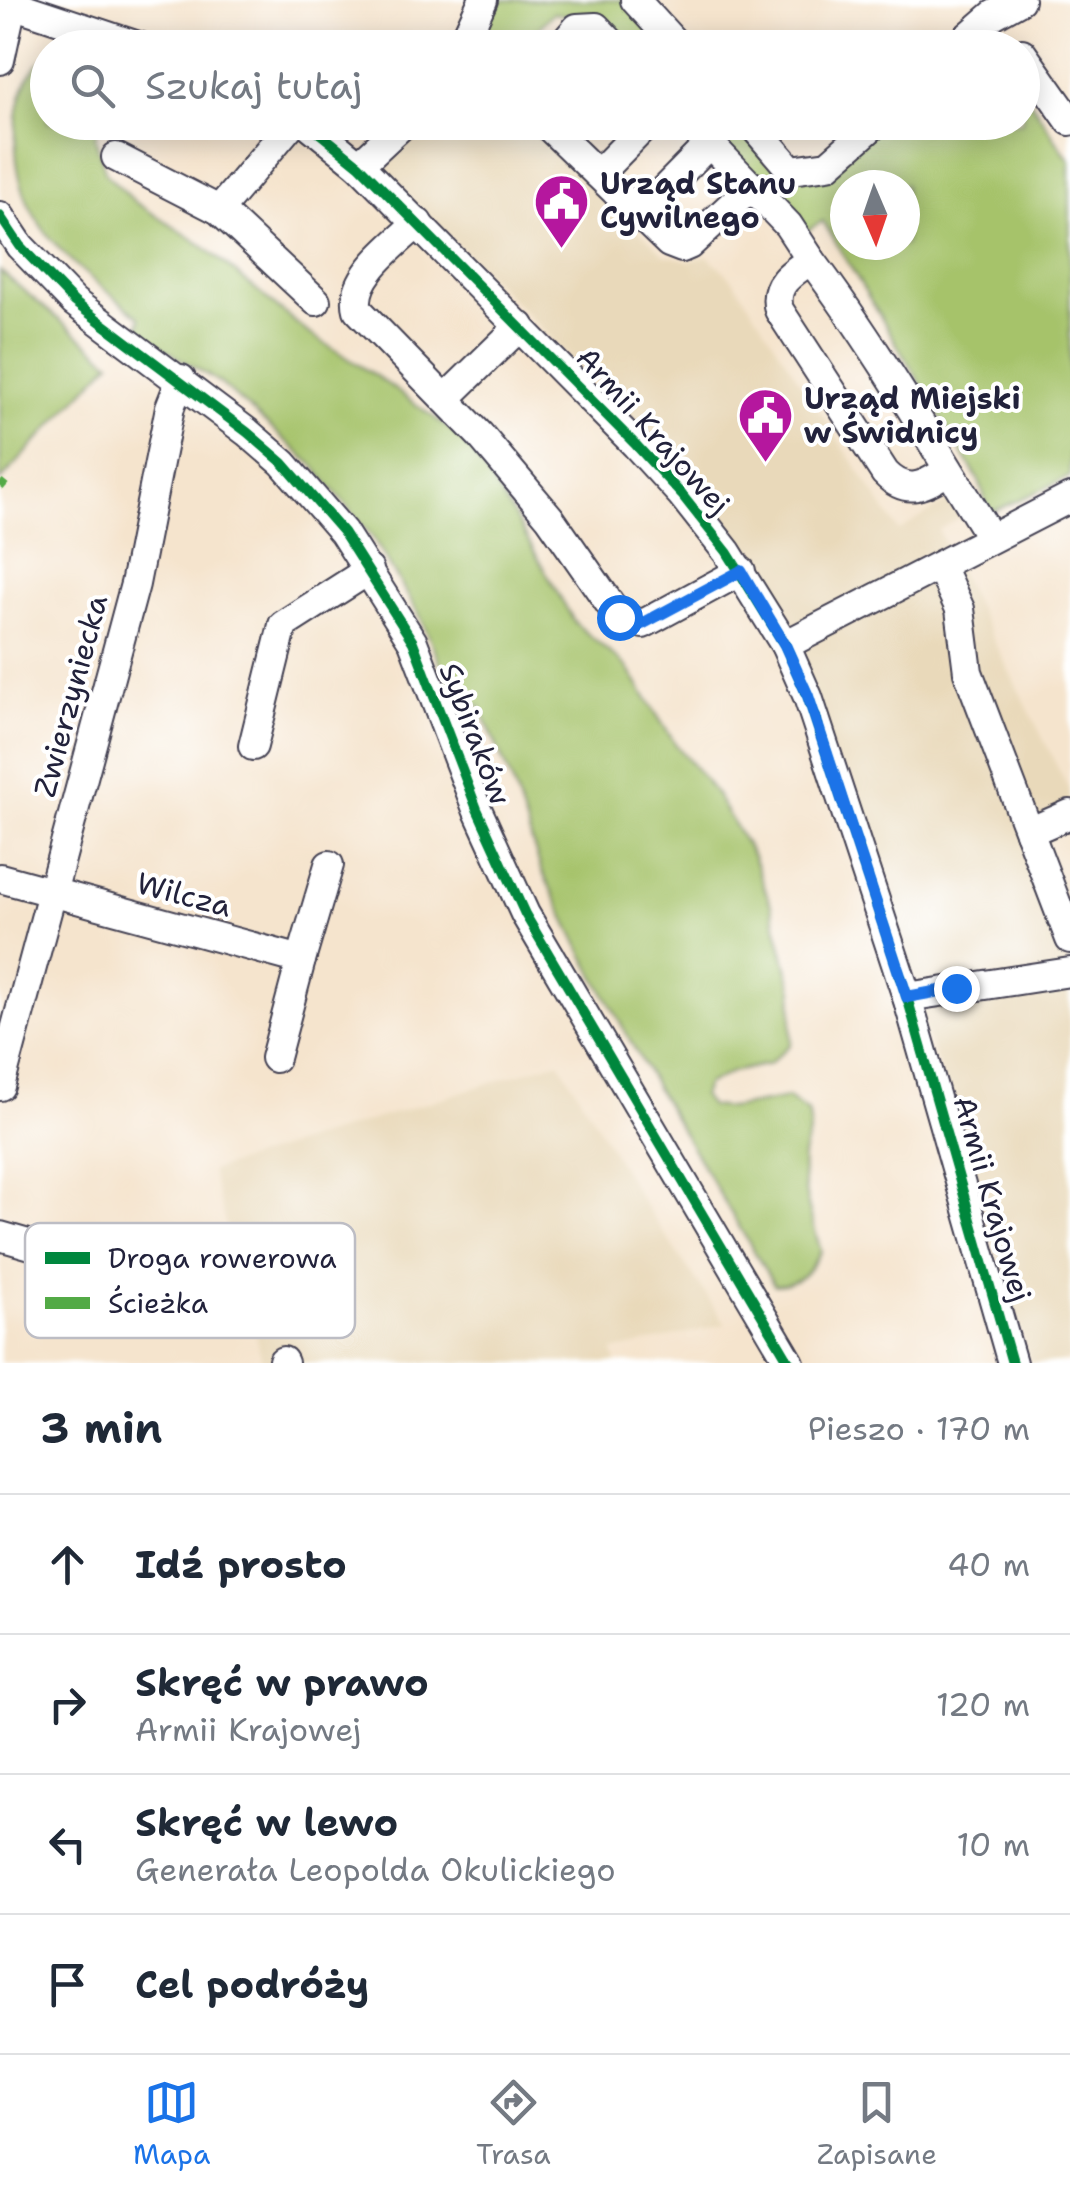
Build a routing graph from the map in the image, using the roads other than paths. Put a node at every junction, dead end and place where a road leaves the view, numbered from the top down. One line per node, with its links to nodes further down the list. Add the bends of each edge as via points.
1 (483, 0): 7 (street)
2 (635, 0): 10 (street)
3 (1020, 0): 5 (street)
4 (9, 1): 6 (street); 13 (street)
5 (987, 7): 11 (street); 12 (street)
6 (92, 30)
7 (470, 30)
8 (575, 30): 9 (street)
9 (599, 30)
10 (662, 30)
11 (968, 30)
12 (1005, 30)
13 (0, 60)
14 (1040, 78): 15 (street)
15 (1070, 121)
16 (278, 140): 29 (street)
17 (329, 140): 26 (street, Armii Krajowej)
18 (386, 140): 26 (street)
19 (568, 140): 27 (street)
20 (631, 140): 27 (street)
21 (707, 140): 24 (street)
22 (765, 140): 23 (street, via 790,170 828,165)
23 (856, 140)
24 (710, 143): 28 (street); 30 (street)
25 (116, 158): 29 (street)
26 (360, 165): 32 (street, Armii Krajowej)
27 (598, 174): 30 (street)
28 (752, 186): 30 (street, via 682,248); 33 (street)
29 (219, 210): 34 (street)
30 (639, 214)
31 (0, 216): 36 (street, Sybiraków, via 74,302)
32 (418, 223): 35 (street, Armii Krajowej); 37 (street, via 367,274 355,299 358,310)
33 (811, 260): 38 (street); 38 (street, via 779,285 778,310 895,484 911,489)
34 (316, 300)
35 (520, 326): 37 (street); 43 (street, Armii Krajowej, via 682,495)
36 (181, 379): 42 (street, Sybiraków, via 283,462); 50 (street, Zwierzyniecka, via 130,603)
37 (444, 399): 43 (street, via 550,518 619,617 642,624)
38 (948, 470): 40 (street)
39 (1070, 498): 40 (street)
40 (991, 538): 41 (street)
41 (940, 566): 44 (street); 47 (street, via 960,609 968,672)
42 (369, 570): 45 (street, via 283,625); 59 (street, Sybiraków, via 413,642 512,891)
43 (741, 571): 44 (street, Armii Krajowej)
44 (785, 645): 54 (street, Armii Krajowej, via 808,696)
45 (253, 746)
46 (1070, 814): 47 (street)
47 (1029, 832): 51 (street)
48 (329, 865): 52 (street)
49 (0, 878): 50 (street, Wilcza)
50 (50, 892): 52 (street, Wilcza); 56 (street, Zwierzyniecka)
51 (1070, 939)
52 (302, 960): 55 (street)
53 (1070, 972): 54 (street)
54 (907, 997): 60 (street, Armii Krajowej)
55 (275, 1058)
56 (2, 1070)
57 (0, 1236): 58 (street)
58 (25, 1243)
59 (790, 1363)
60 (1012, 1363)

